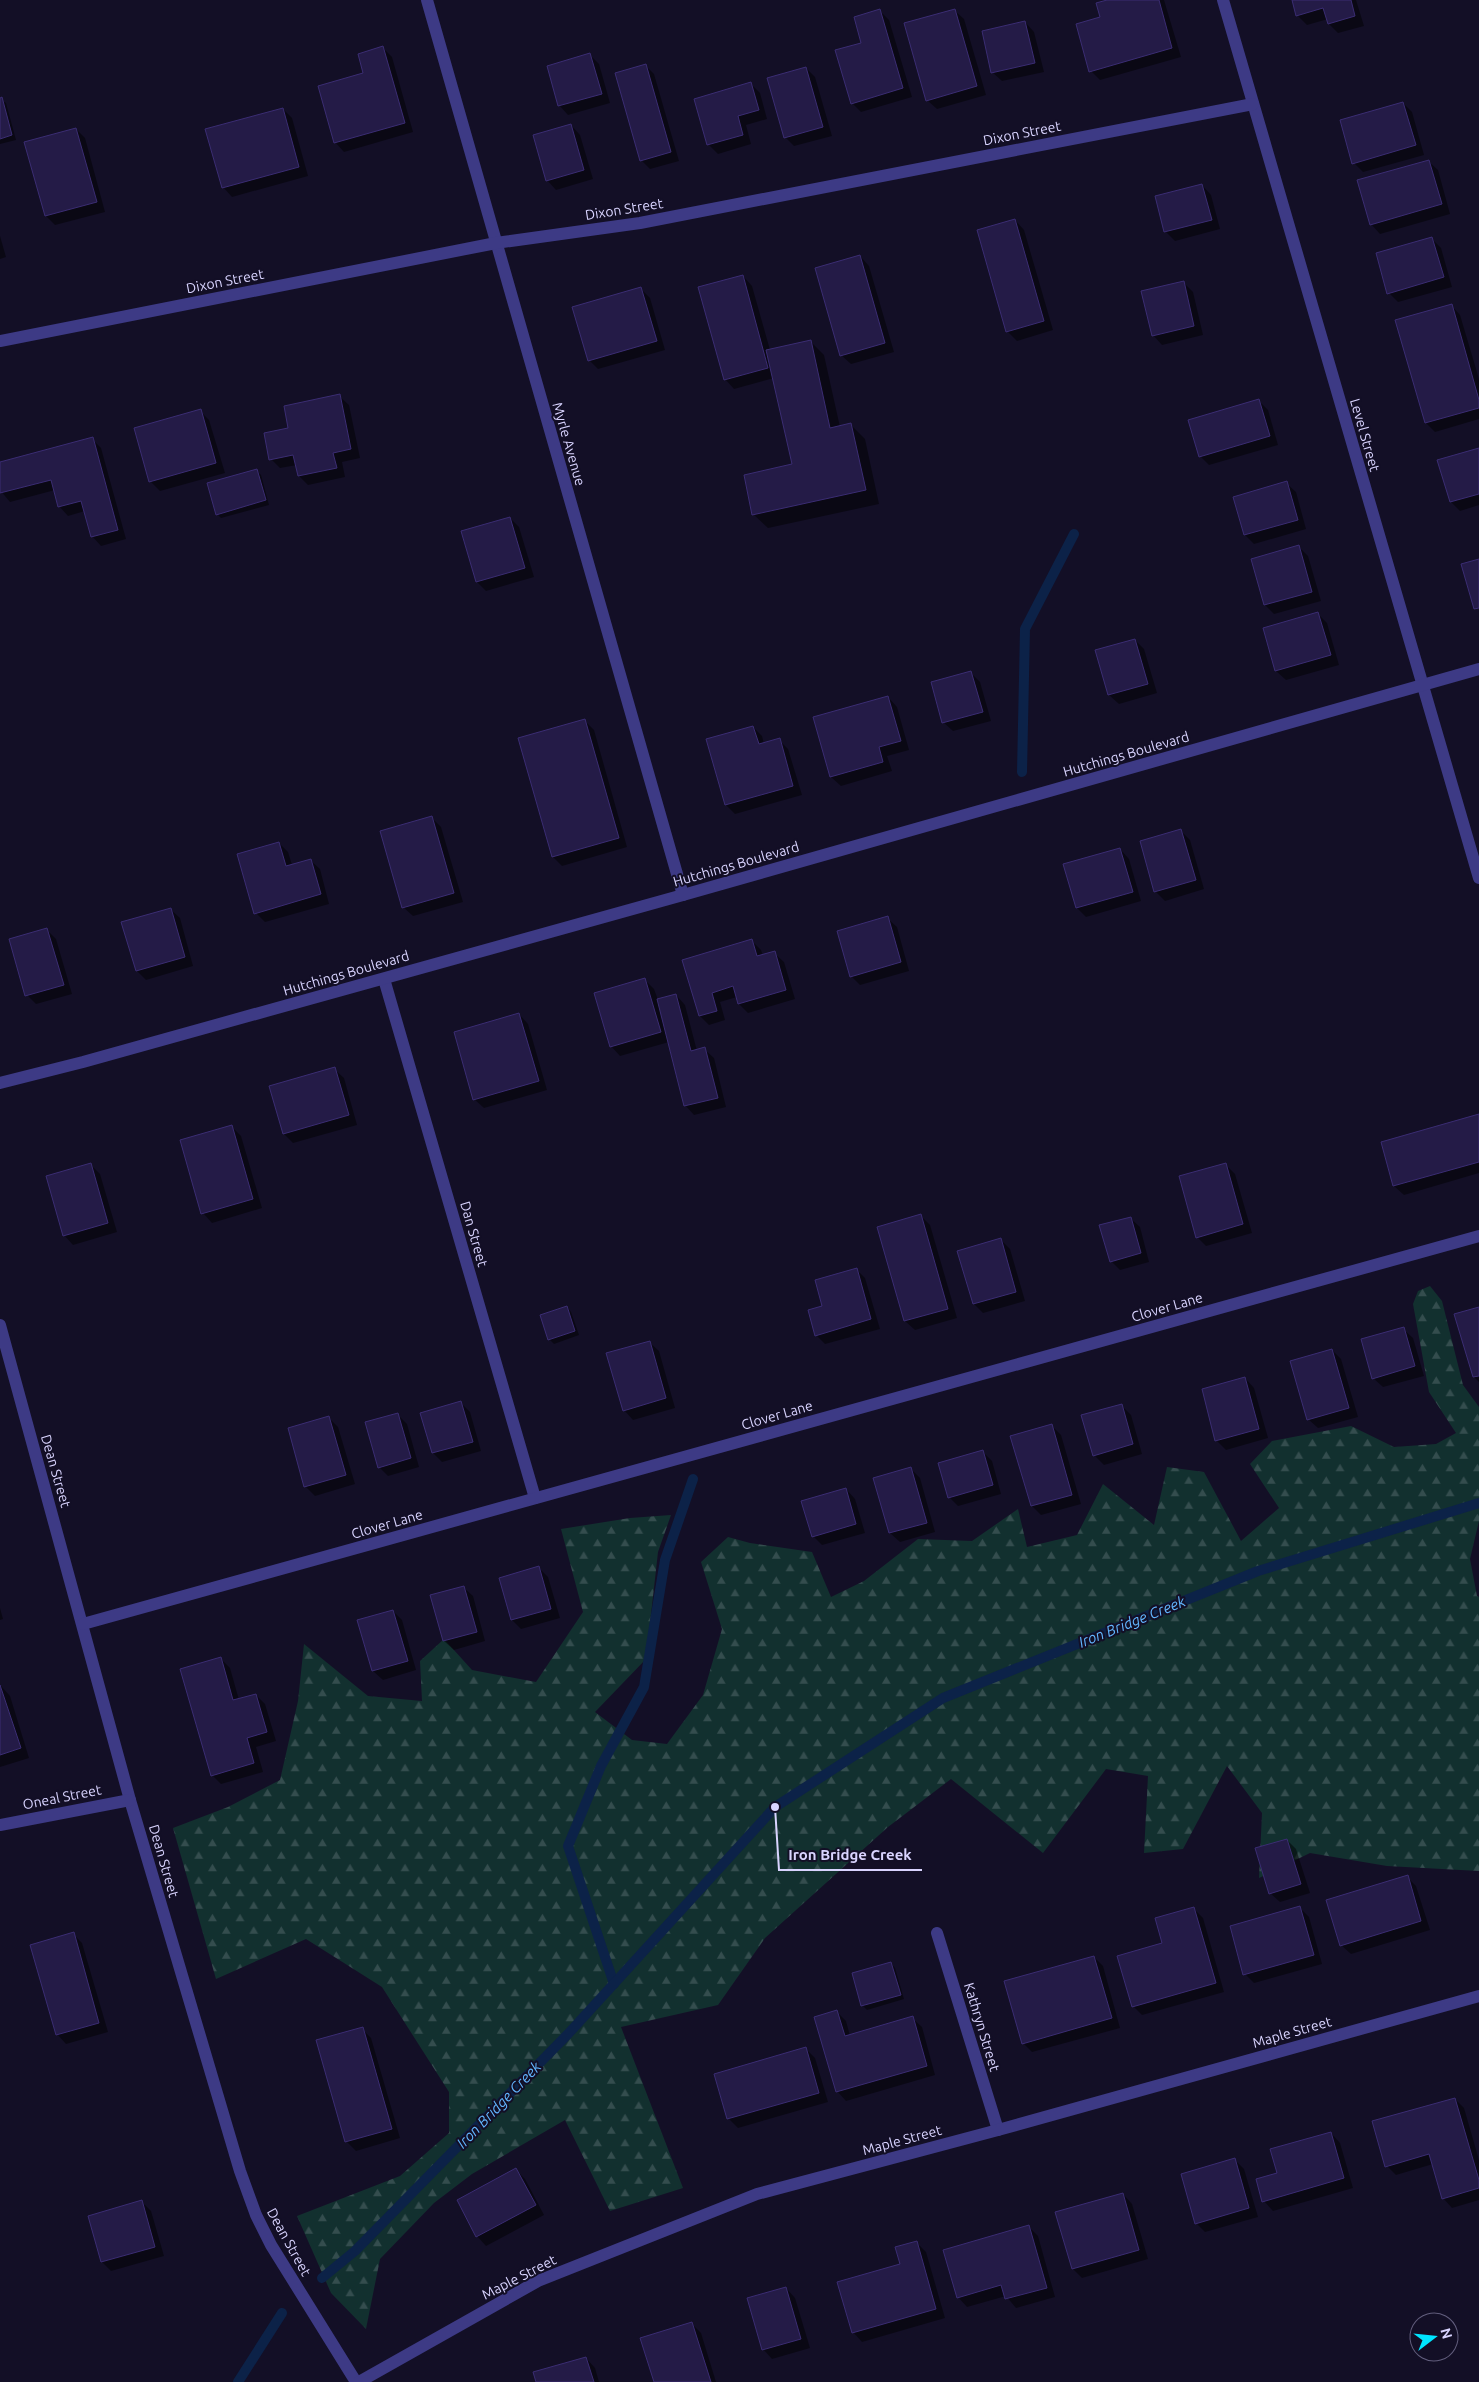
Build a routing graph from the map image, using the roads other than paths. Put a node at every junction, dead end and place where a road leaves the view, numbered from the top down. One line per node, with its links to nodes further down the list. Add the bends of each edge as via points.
1 (427, 0): 4 (street, Myrle Avenue)
2 (1223, 0): 3 (street, Level Street)
3 (1253, 104): 4 (street, Dixon Street, via 640,222); 7 (street, Level Street)
4 (496, 243): 5 (street, Dixon Street); 9 (street, Myrle Avenue)
5 (0, 341)
6 (1479, 669): 7 (street, Hutchings Boulevard)
7 (1423, 685): 8 (street, Level Street); 9 (street, Hutchings Boulevard)
8 (1479, 878)
9 (683, 895): 10 (street, Hutchings Boulevard)
10 (384, 979): 11 (street, Hutchings Boulevard); 14 (street, Dan Street)
11 (0, 1083)
12 (1479, 1236): 14 (street, Clover Lane)
13 (0, 1325): 15 (street, Dean Street)
14 (535, 1498): 15 (street, Clover Lane)
15 (83, 1624): 16 (street, Dean Street)
16 (130, 1800): 17 (street, Oneal Street); 21 (street, Dean Street, via 237,2163 256,2214 271,2245)
17 (0, 1825)
18 (937, 1933): 20 (street, Kathryn Street)
19 (1479, 1996): 20 (street, Maple Street)
20 (998, 2130): 21 (street, Maple Street, via 757,2194 538,2281)
21 (358, 2382)

